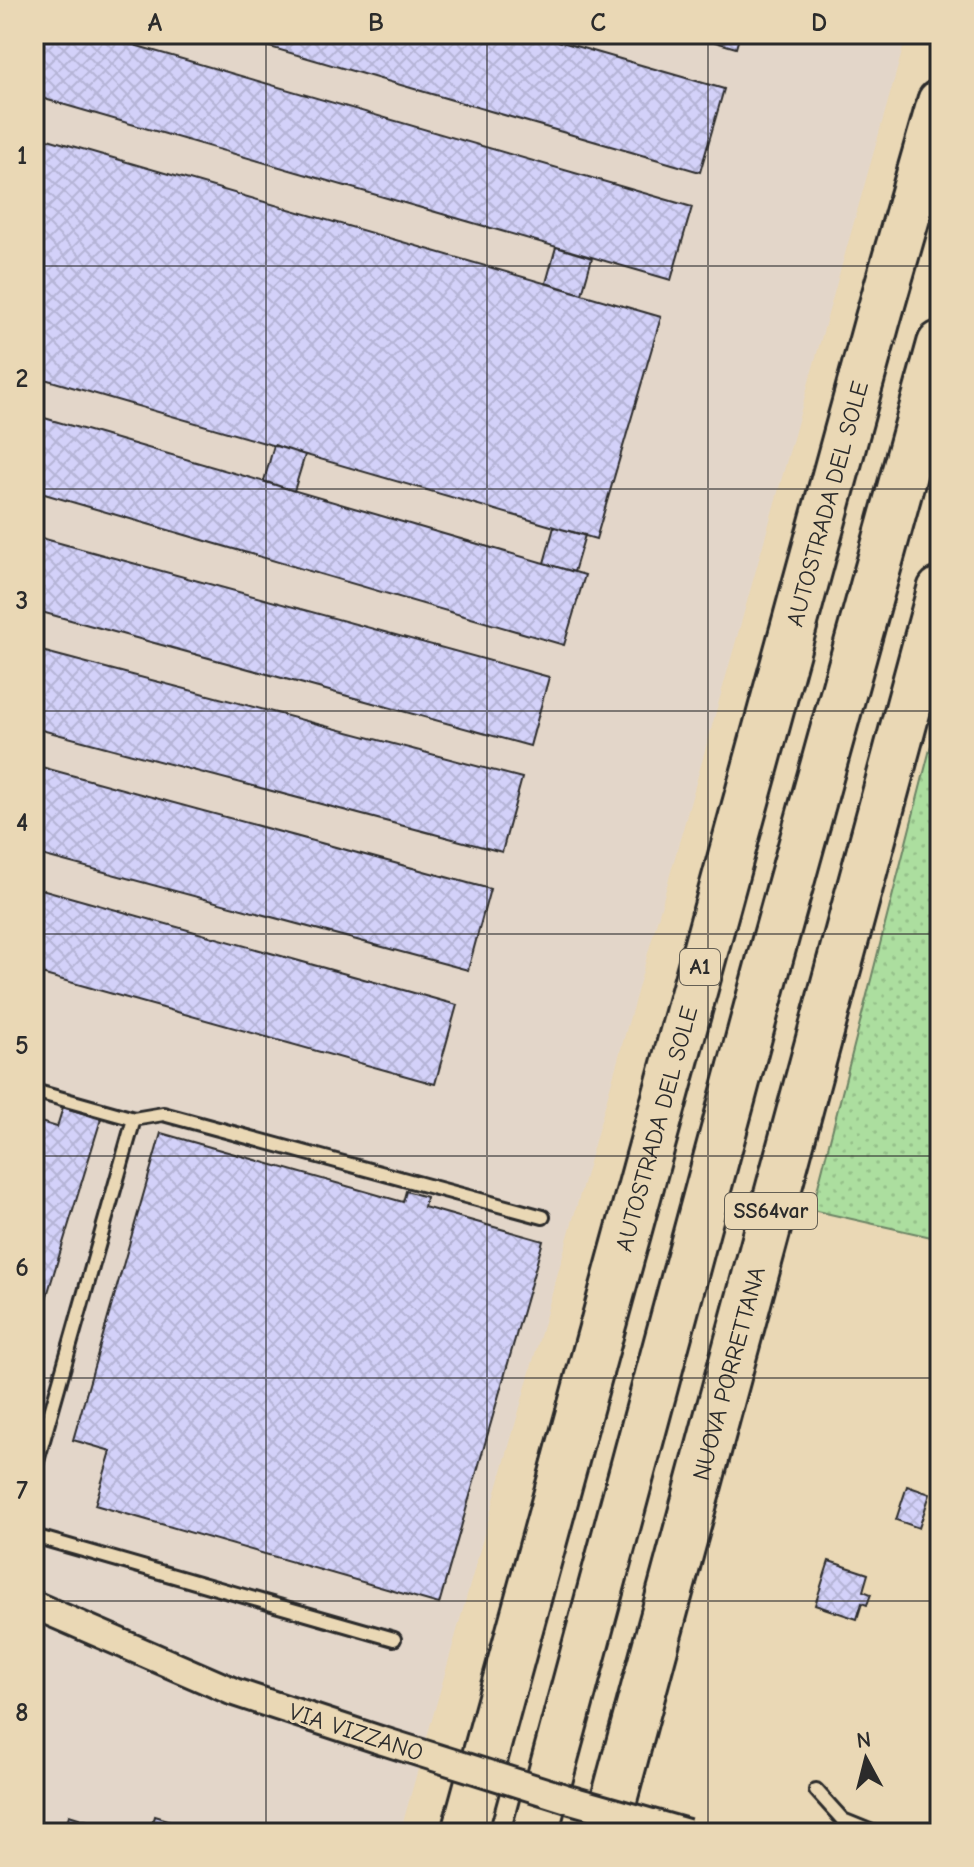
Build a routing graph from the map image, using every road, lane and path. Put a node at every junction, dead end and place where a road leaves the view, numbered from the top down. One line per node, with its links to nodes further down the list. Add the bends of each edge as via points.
1 (940, 102): 12 (highway, AUTOSTRADA DEL SOLE / A1)
2 (940, 344): 13 (highway)
3 (940, 590): 14 (highway, NUOVA PORRETTANA / SS64var)
4 (34, 1091): 5 (lane)
5 (134, 1119): 6 (lane, via 163,1114); 7 (lane)
6 (543, 1217)
7 (34, 1472)
8 (34, 1536): 10 (lane)
9 (34, 1605): 15 (street, VIA VIZZANO, bridge, via 234,1692)
10 (394, 1639)
11 (816, 1790): 16 (lane, via 843,1820)
12 (464, 1833)
13 (535, 1833)
14 (605, 1833)
15 (687, 1833)
16 (875, 1833)

